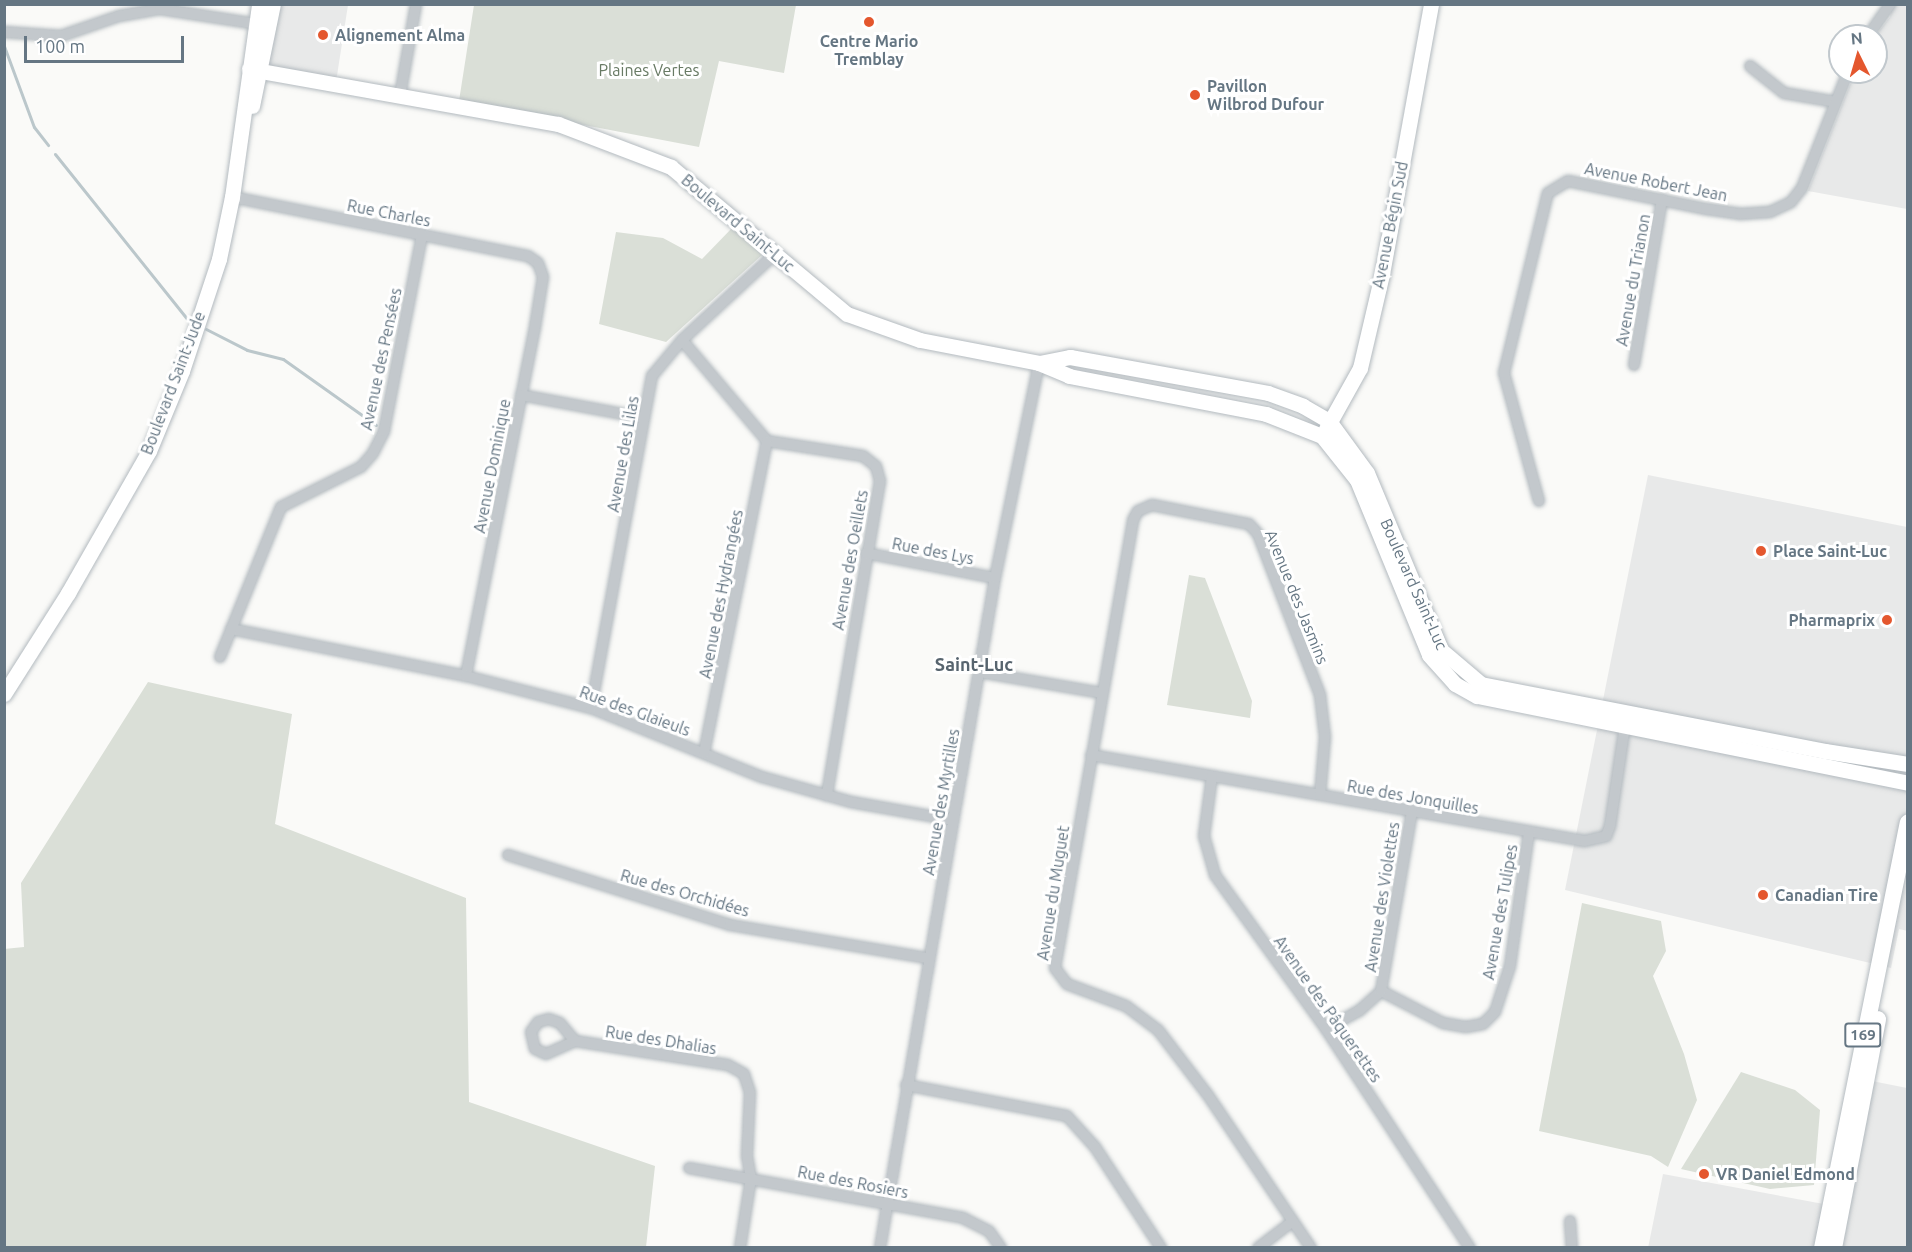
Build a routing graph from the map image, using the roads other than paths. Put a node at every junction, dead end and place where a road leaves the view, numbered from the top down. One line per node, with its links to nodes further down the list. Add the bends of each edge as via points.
1 (259, 4): 8 (street, Boulevard Saint-Jude)
2 (273, 4): 8 (street, Boulevard Saint-Jude)
3 (416, 4): 13 (street)
4 (1431, 4): 25 (street, Avenue Bégin Sud, via 1382,274 1360,368)
5 (1890, 4): 7 (street)
6 (119, 10): 8 (street, via 160,9); 9 (street, via 61,36)
7 (1877, 24)
8 (262, 25): 11 (street, Boulevard Saint-Jude)
9 (4, 32)
10 (1750, 66): 14 (street, via 1784,93)
11 (256, 70): 13 (street, Boulevard Saint-Luc); 15 (street, Boulevard Saint-Jude)
12 (1843, 84): 14 (street, Avenue Robert Jean)
13 (400, 96): 18 (street, Boulevard Saint-Luc, via 558,124 671,167)
14 (1836, 102): 16 (street, Avenue Robert Jean, via 1802,188 1791,202 1770,212 1740,214)
15 (232, 197): 17 (street, Rue Charles); 37 (street, Boulevard Saint-Jude, via 219,259 182,371 149,451)
16 (1662, 199): 22 (street, Avenue du Trianon); 28 (street, Avenue Robert Jean, via 1568,181 1548,193 1504,373)
17 (422, 235): 19 (street, Rue Charles, via 528,256); 32 (street, Avenue des Pensées, via 384,431 361,467 281,507)
18 (775, 254): 20 (street, Avenue des Lilas); 21 (street, Boulevard Saint-Luc, via 847,314 920,340)
19 (538, 263): 23 (street, Avenue Dominique, via 543,277)
20 (682, 340): 24 (street, Avenue des Lilas, via 652,376); 27 (street)
21 (1039, 363): 25 (street, Boulevard Saint-Luc, via 1070,357 1268,393 1304,406); 26 (street, Boulevard Saint-Luc, via 1069,376 1266,414); 31 (street, Avenue des Myrtilles)
22 (1634, 365)
23 (521, 395): 24 (street); 35 (street, Avenue Dominique)
24 (644, 418): 38 (street, Avenue des Lilas)
25 (1329, 421): 26 (street, Avenue Bégin Sud); 39 (street, Boulevard Saint-Luc, via 1367,473 1441,650 1451,662 1481,684)
26 (1322, 436): 39 (street, Boulevard Saint-Luc, via 1357,480 1429,655 1455,684 1477,696)
27 (767, 441): 30 (street, Avenue des Oeillets, via 863,456 876,466 880,481); 40 (street, Avenue des Hydrangées)
28 (1539, 501)
29 (1138, 511): 36 (street, Avenue du Muguet); 45 (street, Avenue des Jasmins, via 1152,505 1249,524 1258,534 1320,694 1325,737)
30 (866, 553): 31 (street, Rue des Lys); 46 (street, Avenue des Oeillets)
31 (995, 578): 34 (street, Avenue des Myrtilles)
32 (231, 629): 33 (street); 35 (street, Rue des Glaieuls)
33 (220, 657)
34 (979, 672): 36 (street); 48 (street, Avenue des Myrtilles)
35 (466, 676): 38 (street, Rue des Glaieuls)
36 (1102, 693): 41 (street, Avenue du Muguet)
37 (4, 694)
38 (591, 708): 40 (street, Rue des Glaieuls)
39 (1626, 719): 42 (street, Boulevard Saint-Luc); 44 (street, Boulevard Saint-Luc); 50 (street, Rue des Jonquilles, via 1606,836 1586,841)
40 (704, 753): 46 (street, Rue des Glaieuls, via 762,777)
41 (1091, 755): 43 (street, Rue des Jonquilles); 61 (street, Avenue du Muguet, via 1055,968 1068,984 1126,1006 1158,1030 1201,1085)
42 (1908, 764)
43 (1212, 776): 45 (street, Rue des Jonquilles); 55 (street, Avenue des Pâquerettes, via 1204,824 1206,855 1215,875)
44 (1908, 783)
45 (1320, 795): 47 (street, Rue des Jonquilles)
46 (827, 796): 48 (street, Rue des Glaieuls)
47 (1412, 812): 50 (street, Rue des Jonquilles); 54 (street, Avenue des Violettes)
48 (953, 820): 53 (street, Avenue des Myrtilles)
49 (1908, 823): 71 (main road, 169)
50 (1529, 832): 54 (street, Avenue des Tulipes, via 1509,966 1495,1012 1483,1024 1466,1027 1443,1023)
51 (508, 855): 53 (street, Rue des Orchidées, via 730,925)
52 (1908, 861): 72 (main road, 169)
53 (927, 958): 57 (street, Avenue des Myrtilles)
54 (1381, 991): 55 (street, Avenue des Violettes, via 1359,1011)
55 (1326, 1029): 69 (street, Avenue des Pâquerettes)
56 (575, 1041): 59 (street, Rue des Dhalias, via 728,1065 744,1074 750,1092 747,1156)
57 (906, 1085): 60 (street, Avenue des Myrtilles); 66 (street, via 1067,1116 1095,1147)
58 (689, 1168): 59 (street, Rue des Rosiers)
59 (751, 1178): 60 (street, Rue des Rosiers); 63 (street, Rue des Dhalias)
60 (886, 1204): 64 (street, Avenue des Myrtilles); 65 (street, Rue des Rosiers, via 963,1218 989,1231)
61 (1293, 1221): 67 (street); 68 (street, Avenue du Muguet)
62 (1570, 1221): 70 (street)
63 (740, 1248)
64 (880, 1248)
65 (1001, 1248)
66 (1161, 1248)
67 (1258, 1248)
68 (1311, 1248)
69 (1470, 1248)
70 (1572, 1248)
71 (1822, 1248)
72 (1834, 1248)

